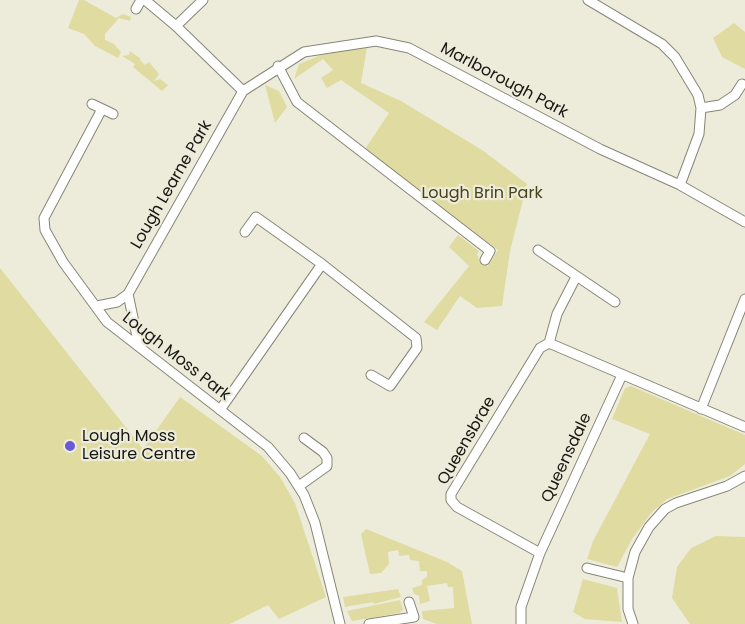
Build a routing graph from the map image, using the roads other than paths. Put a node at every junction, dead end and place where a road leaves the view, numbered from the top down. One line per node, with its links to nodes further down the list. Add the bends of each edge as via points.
1 (143, 0): 4 (street); 5 (street)
2 (203, 0): 5 (street)
3 (588, 0): 10 (street, via 662,44 675,57 698,95)
4 (136, 9)
5 (176, 26): 8 (street)
6 (278, 66): 8 (street, Marlborough Park); 13 (street, Marlborough Park, via 304,52 332,47 376,41 409,48 600,149); 17 (street, via 297,102 490,251)
7 (742, 84): 10 (street, via 735,95 720,105)
8 (243, 92): 20 (street, Lough Learne Park)
9 (92, 104): 11 (street)
10 (701, 108): 13 (street, via 699,134)
11 (102, 109): 12 (street); 23 (street, Lough Moss Park, via 44,218 45,230 63,262)
12 (112, 114)
13 (680, 185): 14 (street, Marlborough Park)
14 (745, 222)
15 (245, 232): 18 (street, via 256,217)
16 (538, 250): 19 (street)
17 (484, 260)
18 (322, 264): 26 (street, via 416,338 417,348 390,386); 29 (street)
19 (576, 277): 22 (street); 24 (street, via 557,314)
20 (128, 294): 23 (street, via 117,302); 25 (street)
21 (745, 299): 28 (street)
22 (615, 302)
23 (97, 306): 25 (street, Lough Moss Park, via 113,328)
24 (549, 343): 27 (street); 34 (street, Queensbrae, via 540,348 451,494 457,507)
25 (144, 353): 29 (street, Lough Moss Park)
26 (371, 375)
27 (622, 375): 28 (street); 34 (street, Queensdale)
28 (701, 409): 30 (street)
29 (220, 410): 33 (street, Lough Moss Park, via 268,447)
30 (745, 427)
31 (304, 438): 33 (street, via 323,452 327,466)
32 (745, 476): 36 (street, via 665,509 639,543)
33 (299, 486): 38 (street, Lough Moss Park, via 315,523)
34 (540, 553): 40 (street, Queensdale, via 521,607)
35 (587, 568): 36 (street)
36 (628, 578): 41 (street, via 628,609)
37 (409, 602): 39 (street, via 414,616)
38 (340, 624)
39 (369, 624)
40 (521, 624)
41 (633, 624)

